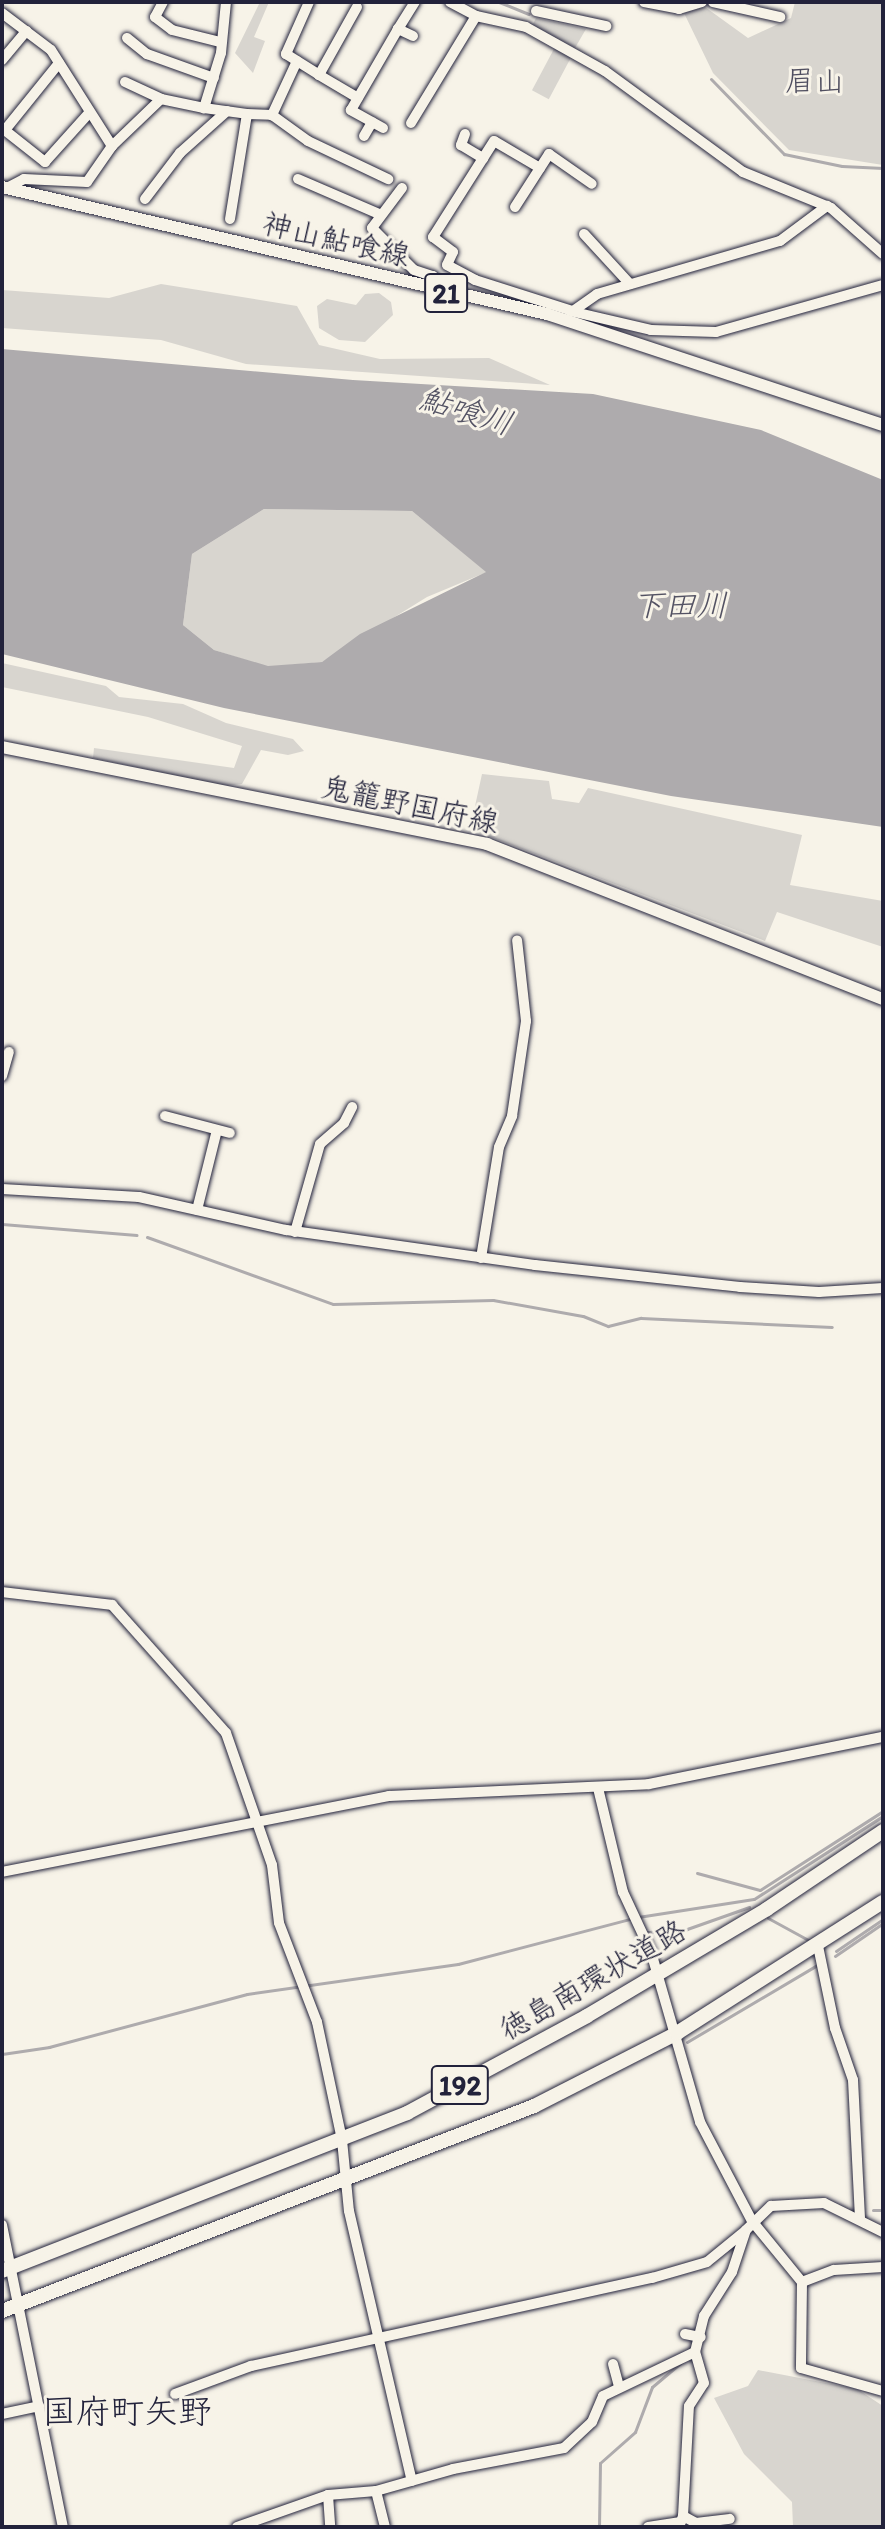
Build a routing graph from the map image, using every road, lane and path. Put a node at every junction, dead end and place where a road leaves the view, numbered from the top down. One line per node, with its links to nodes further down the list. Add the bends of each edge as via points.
1 (163, 2): 21 (street, via 155,17 172,30)
2 (226, 2): 21 (street)
3 (309, 2): 23 (street, via 286,54)
4 (415, 2): 17 (street)
5 (450, 2): 13 (street)
6 (644, 2): 7 (street, via 679,9)
7 (702, 2)
8 (713, 2): 9 (street)
9 (732, 4): 14 (street)
10 (539, 6): 15 (street); 16 (street)
11 (357, 7): 25 (street, via 332,62)
12 (2, 13): 18 (street)
13 (476, 16): 16 (street); 36 (street, via 445,58)
14 (780, 17)
15 (606, 26)
16 (526, 27): 50 (street, via 605,71 743,172)
17 (398, 29): 19 (street); 28 (street)
18 (26, 31): 22 (street); 24 (street)
19 (413, 36)
20 (127, 38): 26 (street, via 147,54)
21 (220, 42): 26 (street)
22 (2, 60)
23 (297, 61): 25 (street); 34 (street)
24 (59, 63): 32 (street); 38 (street)
25 (319, 75): 28 (street)
26 (214, 78): 30 (street)
27 (125, 82): 29 (street)
28 (358, 98): 35 (street, via 351,110)
29 (161, 99): 30 (street); 41 (street)
30 (204, 108): 31 (street)
31 (227, 111): 33 (street); 49 (street, via 180,153)
32 (90, 112): 38 (street, via 45,162); 41 (street)
33 (247, 114): 34 (street); 53 (street)
34 (272, 115): 45 (street, via 308,141)
35 (372, 122): 37 (street); 40 (street)
36 (411, 123)
37 (383, 128)
38 (4, 129)
39 (465, 134): 42 (street, via 461,145)
40 (364, 136)
41 (112, 146): 47 (street, via 87,182 24,179)
42 (483, 158): 43 (street, via 494,141); 59 (street, via 433,237 453,252 447,265 475,280)
43 (540, 168): 46 (street, via 549,154); 51 (street)
44 (298, 179): 52 (street)
45 (388, 179)
46 (592, 184)
47 (4, 187): 58 (main road, 神山鮎喰線 / 21)
48 (402, 188): 52 (street)
49 (145, 199)
50 (827, 206): 55 (street); 56 (street, via 780,241)
51 (515, 207)
52 (379, 214): 58 (street, via 372,228 414,270 433,276)
53 (230, 219)
54 (584, 234): 56 (street)
55 (883, 254)
56 (630, 284): 59 (street, via 597,294)
57 (883, 285): 59 (street, via 716,332 651,330)
58 (450, 293): 60 (main road, 神山鮎喰線 / 21)
59 (573, 311): 60 (street)
60 (547, 314): 61 (main road, 神山鮎喰線 / 21)
61 (883, 425)
62 (2, 747): 64 (main road, 鬼籠野国府線, via 487,844)
63 (517, 940): 74 (street, via 526,1021)
64 (883, 999)
65 (9, 1052): 66 (street)
66 (2, 1076)
67 (352, 1107): 73 (street, via 344,1123 320,1144)
68 (165, 1116): 69 (street)
69 (217, 1130): 70 (street); 72 (street)
70 (230, 1133)
71 (2, 1189): 72 (street, via 85,1191)
72 (197, 1210): 73 (street)
73 (295, 1232): 74 (street)
74 (481, 1258): 75 (street, via 819,1292)
75 (883, 1288)
76 (2, 1592): 79 (street, via 112,1605 226,1733)
77 (883, 1737): 78 (street, via 649,1784)
78 (598, 1788): 79 (street, via 389,1796); 84 (street, via 623,1892)
79 (258, 1820): 81 (street); 86 (street, via 272,1865 279,1923 317,2022)
80 (883, 1831): 84 (highway, 徳島南環状道路 / 192)
81 (2, 1872)
82 (883, 1902): 83 (highway, 192)
83 (818, 1946): 85 (highway, 192); 88 (street, via 835,2028 853,2080)
84 (656, 1974): 85 (street); 86 (highway, 徳島南環状道路 / 192, via 497,2066)
85 (677, 2033): 87 (highway, 192, via 534,2106); 90 (street, via 700,2122)
86 (342, 2140): 87 (street); 94 (highway, 徳島南環状道路 / 192)
87 (344, 2180): 96 (highway, 192); 100 (street)
88 (860, 2218): 90 (street, via 824,2203 790,2203 771,2206); 91 (street)
89 (2, 2225): 92 (street)
90 (749, 2226): 95 (street); 99 (street, via 732,2272 704,2316); 100 (street, via 707,2262)
91 (883, 2232)
92 (4, 2249): 94 (street)
93 (883, 2267): 95 (street, via 834,2270)
94 (6, 2270): 96 (street)
95 (802, 2282): 104 (street, via 801,2368)
96 (17, 2306): 97 (highway, 192); 106 (street)
97 (2, 2311)
98 (685, 2334): 99 (street)
99 (701, 2337): 101 (street)
100 (379, 2338): 105 (street, via 251,2366); 108 (street)
101 (695, 2352): 103 (street, via 651,2377); 111 (street, via 704,2383 689,2406)
102 (613, 2364): 103 (street)
103 (619, 2387): 108 (street, via 603,2396 592,2422 553,2454 484,2462)
104 (883, 2391)
105 (175, 2394)
106 (39, 2406): 107 (street); 114 (street)
107 (2, 2414)
108 (412, 2481): 109 (street)
109 (376, 2491): 110 (street); 117 (street)
110 (328, 2495): 115 (street); 116 (street)
111 (683, 2516): 112 (street, via 696,2523); 113 (street, via 681,2522)
112 (730, 2519)
113 (666, 2525): 118 (street)
114 (63, 2527)
115 (237, 2527)
116 (330, 2527)
117 (385, 2527)
118 (648, 2527)

